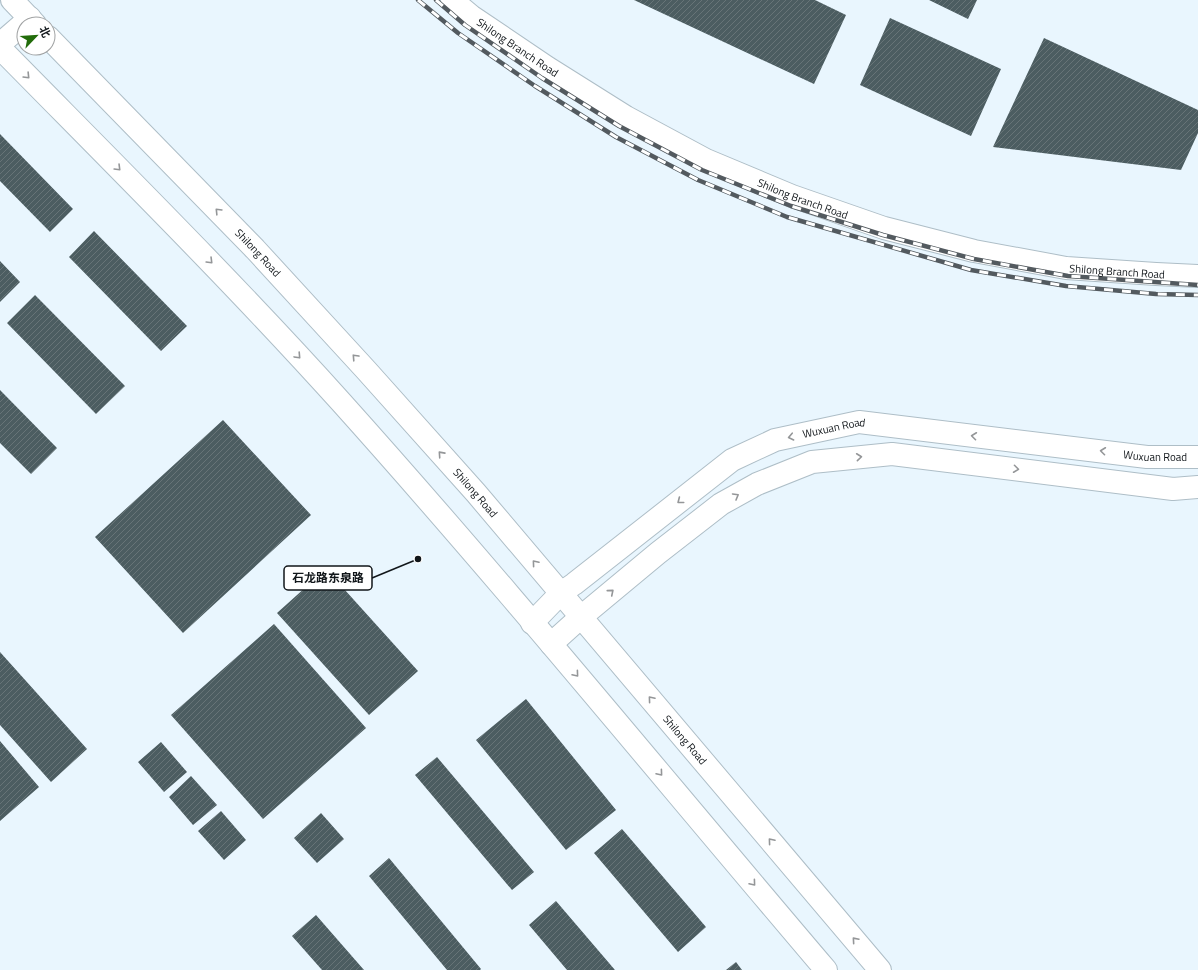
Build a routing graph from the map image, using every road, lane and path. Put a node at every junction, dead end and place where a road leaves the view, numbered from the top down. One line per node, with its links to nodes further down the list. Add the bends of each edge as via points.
1 (12, 0): 3 (main road)
2 (452, 0): 8 (main road, Shilong Branch Road, via 471,16 548,68 626,117 706,160 792,196 884,228 974,251 1066,268)
3 (27, 16)
4 (16, 32): 5 (main road)
5 (0, 44)
6 (56, 45): 11 (main road, Shilong Road, one-way to 6, via 366,370 254,249)
7 (0, 48): 13 (main road, one-way to 13, via 233,285 345,406)
8 (1198, 276)
9 (1198, 458): 11 (main road, Wuxuan Road, one-way to 11, via 1147,457 859,422 775,440 732,460)
10 (1198, 487): 12 (main road, one-way to 10, via 721,504 757,484 812,462 892,454 1173,489)
11 (561, 593): 12 (main road, Shilong Road); 13 (main road, Wuxuan Road)
12 (581, 617): 14 (main road); 16 (main road, Shilong Road, one-way to 12)
13 (532, 623): 14 (main road)
14 (551, 644): 15 (main road, one-way to 15)
15 (826, 970)
16 (880, 970)

